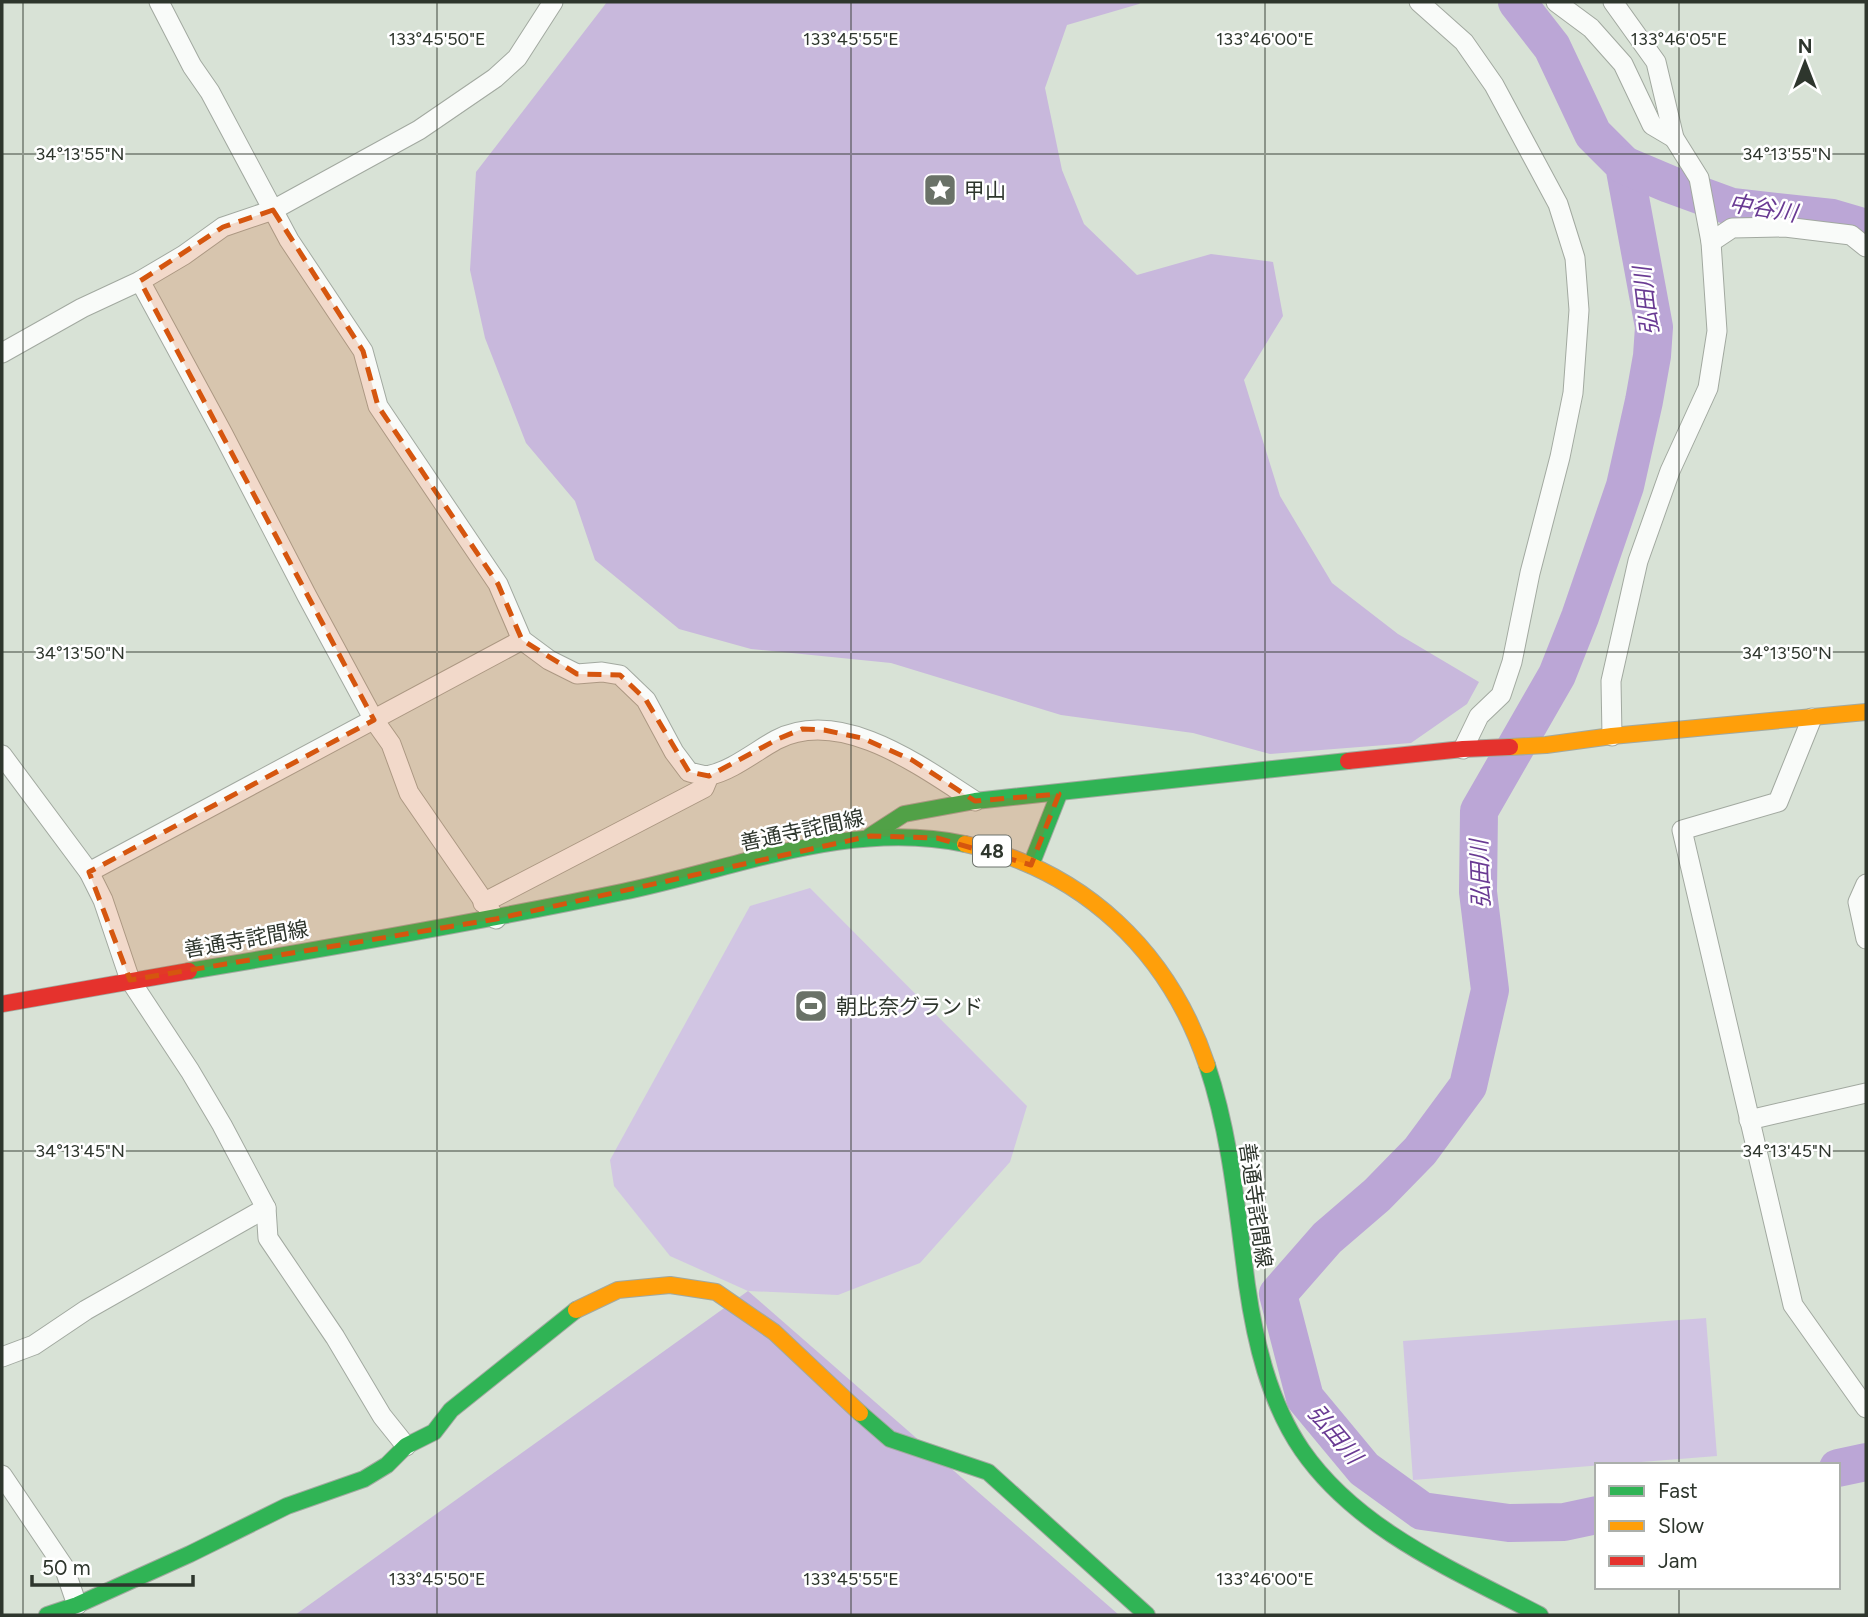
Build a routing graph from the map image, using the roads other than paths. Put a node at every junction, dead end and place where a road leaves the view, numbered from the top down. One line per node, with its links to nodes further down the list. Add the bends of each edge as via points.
1 (159, 2): 7 (street)
2 (553, 2): 7 (street, via 517,58 495,78 419,130)
3 (1419, 2): 17 (street, via 1464,42 1494,85 1558,204 1575,258 1579,310 1573,393 1512,662 1501,695 1479,716)
4 (1556, 2): 6 (street, via 1591,28 1623,64 1652,125)
5 (1613, 2): 6 (street, via 1656,62)
6 (1674, 138): 8 (street, via 1699,178)
7 (273, 210): 10 (street, via 223,227); 12 (street, via 363,351 378,406 498,584)
8 (1711, 242): 9 (street, via 1731,228 1786,227 1851,235); 16 (street, via 1717,331 1708,388 1670,471 1638,561 1611,681)
9 (1866, 247)
10 (140, 281): 11 (street); 15 (street)
11 (2, 353)
12 (522, 640): 15 (street); 19 (street, via 577,674 620,675 646,700 689,772)
13 (1866, 712): 14 (street)
14 (1812, 718): 16 (street); 31 (street, via 1778,802 1682,830)
15 (374, 720): 24 (street); 26 (street, via 391,744 409,793)
16 (1612, 736): 17 (street)
17 (1471, 749): 20 (street)
18 (2, 755): 24 (street)
19 (709, 776): 21 (street, via 802,729 824,730 862,738 912,760); 26 (street, via 704,788)
20 (1059, 794): 21 (street); 23 (street)
21 (975, 801): 22 (street, via 904,814)
22 (870, 836): 23 (street, 善通寺詫間線 / 48, via 937,838); 26 (street, 善通寺詫間線 / 48, via 664,884)
23 (1031, 865): 40 (street, 善通寺詫間線 / 48, via 1079,891 1128,933 1166,977 1194,1031 1218,1098 1260,1354 1277,1406 1303,1452 1340,1494 1399,1538)
24 (89, 872): 28 (street)
25 (1866, 884): 27 (street, via 1858,902)
26 (490, 911): 28 (street, 善通寺詫間線 / 48)
27 (1866, 939)
28 (130, 980): 29 (street, 善通寺詫間線 / 48); 32 (street, via 190,1071)
29 (2, 1004)
30 (1866, 1093): 31 (street)
31 (1749, 1120): 34 (street, via 1793,1305)
32 (266, 1208): 33 (street, via 86,1310 34,1345); 35 (street, via 268,1238)
33 (2, 1357)
34 (1866, 1408)
35 (406, 1446): 37 (street, via 365,1479 287,1506); 39 (street, via 434,1432 451,1410 571,1312 618,1290 670,1285 716,1293 774,1332 890,1438 988,1472)
36 (2, 1475): 37 (street, via 64,1567)
37 (77, 1605): 38 (street)
38 (47, 1615)
39 (1147, 1615)
40 (1540, 1615)

